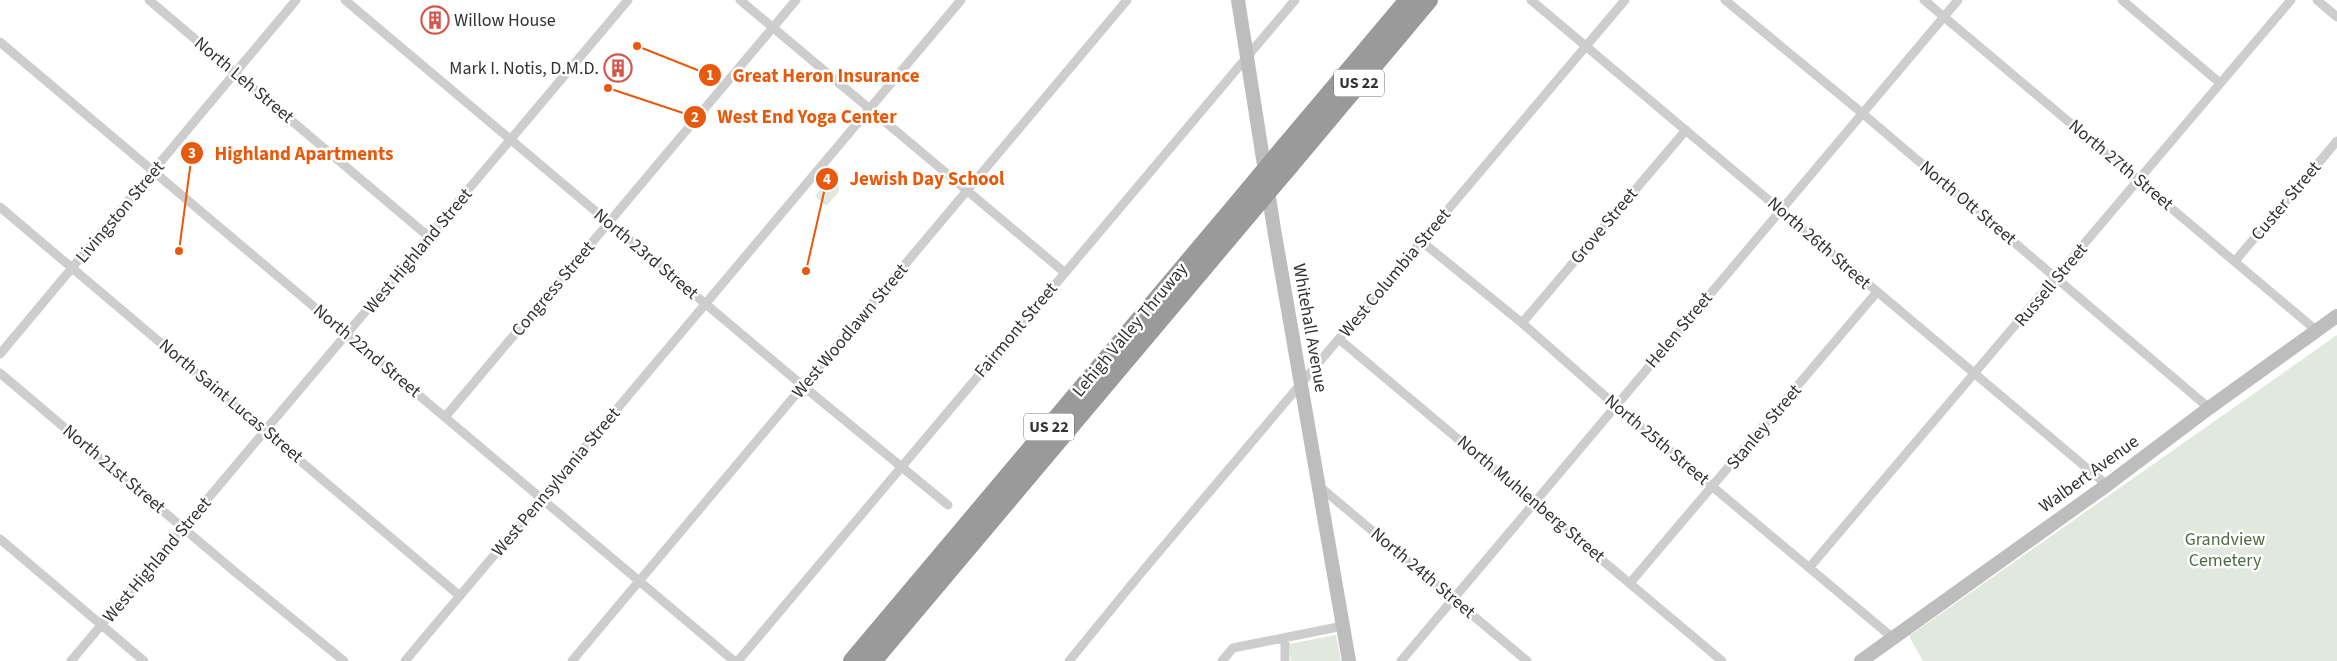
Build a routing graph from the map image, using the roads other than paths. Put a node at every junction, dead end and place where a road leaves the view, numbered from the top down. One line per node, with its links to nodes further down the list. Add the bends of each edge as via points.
1 (149, 0): 27 (street, North Leh Street)
2 (296, 0): 27 (street, Livingston Street)
3 (345, 0): 32 (street, North 23rd Street)
4 (628, 0): 32 (street, West Highland Street)
5 (740, 0): 23 (street)
6 (796, 0): 23 (street, Congress Street)
7 (961, 0): 29 (street, West Pennsylvania Street)
8 (1127, 0): 36 (street, West Woodlawn Street)
9 (1238, 0): 26 (street, Whitehall Avenue)
10 (1295, 0): 26 (street, Fairmont Street)
11 (1408, 0): 87 (highway, Lehigh Valley Thruway / US 22, bridge)
12 (1429, 0): 88 (highway, Lehigh Valley Thruway / US 22, bridge)
13 (1531, 0): 25 (street, North 26th Street)
14 (1625, 0): 25 (street, West Columbia Street)
15 (1725, 0): 30 (street, North Ott Street)
16 (1924, 0): 21 (street, North 27th Street)
17 (1958, 0): 21 (street, Helen Street)
18 (2122, 0): 28 (street)
19 (2291, 0): 28 (street, Russell Street)
20 (2317, 0): 22 (street)
21 (1944, 17): 30 (street, Helen Street); 35 (street, North 27th Street)
22 (2337, 17)
23 (772, 28): 29 (street); 39 (street, Congress Street)
24 (0, 42): 34 (street, North 22nd Street)
25 (1585, 46): 31 (street, North 26th Street); 41 (street, West Columbia Street)
26 (1246, 60): 44 (street, Fairmont Street); 56 (street, Whitehall Avenue)
27 (235, 72): 34 (street, Livingston Street); 40 (street, North Leh Street)
28 (2220, 83): 35 (street, Russell Street)
29 (869, 108): 36 (street); 47 (street, West Pennsylvania Street)
30 (1862, 113): 38 (street, Helen Street); 45 (street, North Ott Street)
31 (1686, 130): 38 (street, North 26th Street); 49 (street, Grove Street)
32 (511, 140): 39 (street, North 23rd Street); 40 (street, West Highland Street)
33 (2337, 141): 42 (street, Custer Street)
34 (154, 171): 43 (street, Livingston Street); 51 (street, North 22nd Street)
35 (2138, 179): 42 (street, North 27th Street); 45 (street, Russell Street)
36 (967, 191): 44 (street); 57 (street, West Woodlawn Street)
37 (0, 207): 43 (street, North Saint Lucas Street)
38 (1780, 210): 46 (street, North 26th Street); 58 (street, Helen Street)
39 (608, 223): 47 (street, North 23rd Street); 60 (street, Congress Street)
40 (429, 237): 51 (street, West Highland Street)
41 (1421, 241): 49 (street, North 25th Street); 52 (street, West Columbia Street)
42 (2235, 261): 50 (street, North 27th Street)
43 (73, 268): 53 (street, Livingston Street); 61 (street, North Saint Lucas Street)
44 (1064, 272): 62 (street, Fairmont Street)
45 (2057, 278): 55 (street, Russell Street); 59 (street, North Ott Street)
46 (1877, 292): 55 (street, North 26th Street); 65 (street, Stanley Street)
47 (706, 303): 57 (street, North 23rd Street); 66 (street, West Pennsylvania Street)
48 (2337, 316): 50 (street, Walbert Avenue)
49 (1522, 323): 58 (street, North 25th Street)
50 (2316, 330): 59 (street, Walbert Avenue)
51 (347, 335): 60 (street, North 22nd Street); 61 (street, West Highland Street)
52 (1339, 339): 56 (street, West Columbia Street); 67 (street, North Muhlenberg Street)
53 (0, 354)
54 (0, 372): 69 (street, North 21st Street)
55 (1975, 374): 63 (street, North 26th Street); 71 (street, Russell Street)
56 (1301, 383): 64 (street, Whitehall Avenue); 89 (street, West Columbia Street)
57 (803, 386): 62 (street, North 23rd Street); 72 (street, West Woodlawn Street)
58 (1615, 405): 65 (street, North 25th Street); 67 (street, Helen Street)
59 (2209, 408): 63 (street, Walbert Avenue)
60 (444, 417): 66 (street, North 22nd Street)
61 (267, 431): 69 (street, West Highland Street); 74 (street, North Saint Lucas Street)
62 (902, 467): 68 (street, North 23rd Street); 86 (street, Fairmont Street)
63 (2107, 485): 79 (street, Walbert Avenue)
64 (1319, 486): 75 (street, North 24th Street); 77 (street, Whitehall Avenue)
65 (1713, 487): 71 (street, North 25th Street); 73 (street, Stanley Street)
66 (542, 498): 72 (street, North 22nd Street); 74 (street, West Pennsylvania Street)
67 (1535, 502): 73 (street, North Muhlenberg Street); 75 (street, Helen Street)
68 (948, 505)
69 (184, 529): 76 (street, West Highland Street); 82 (street, North 21st Street)
70 (0, 540): 76 (street)
71 (1810, 568): 79 (street, North 25th Street)
72 (640, 581): 84 (street, West Woodlawn Street); 85 (street, North 22nd Street)
73 (1630, 582): 95 (street, North Muhlenberg Street)
74 (460, 596): 83 (street, West Pennsylvania Street)
75 (1454, 598): 93 (street, Helen Street); 94 (street, North 24th Street)
76 (102, 625): 80 (street, West Highland Street); 81 (street)
77 (1343, 626): 78 (street); 92 (street, Whitehall Avenue)
78 (1285, 638): 90 (street, via 1233,648); 91 (street)
79 (1893, 638): 96 (street, Walbert Avenue)
80 (71, 661)
81 (144, 661)
82 (344, 661)
83 (405, 661)
84 (572, 661)
85 (734, 661)
86 (738, 661)
87 (852, 661)
88 (873, 661)
89 (1069, 661)
90 (1222, 661)
91 (1286, 661)
92 (1349, 661)
93 (1401, 661)
94 (1527, 661)
95 (1722, 661)
96 (1861, 661)

